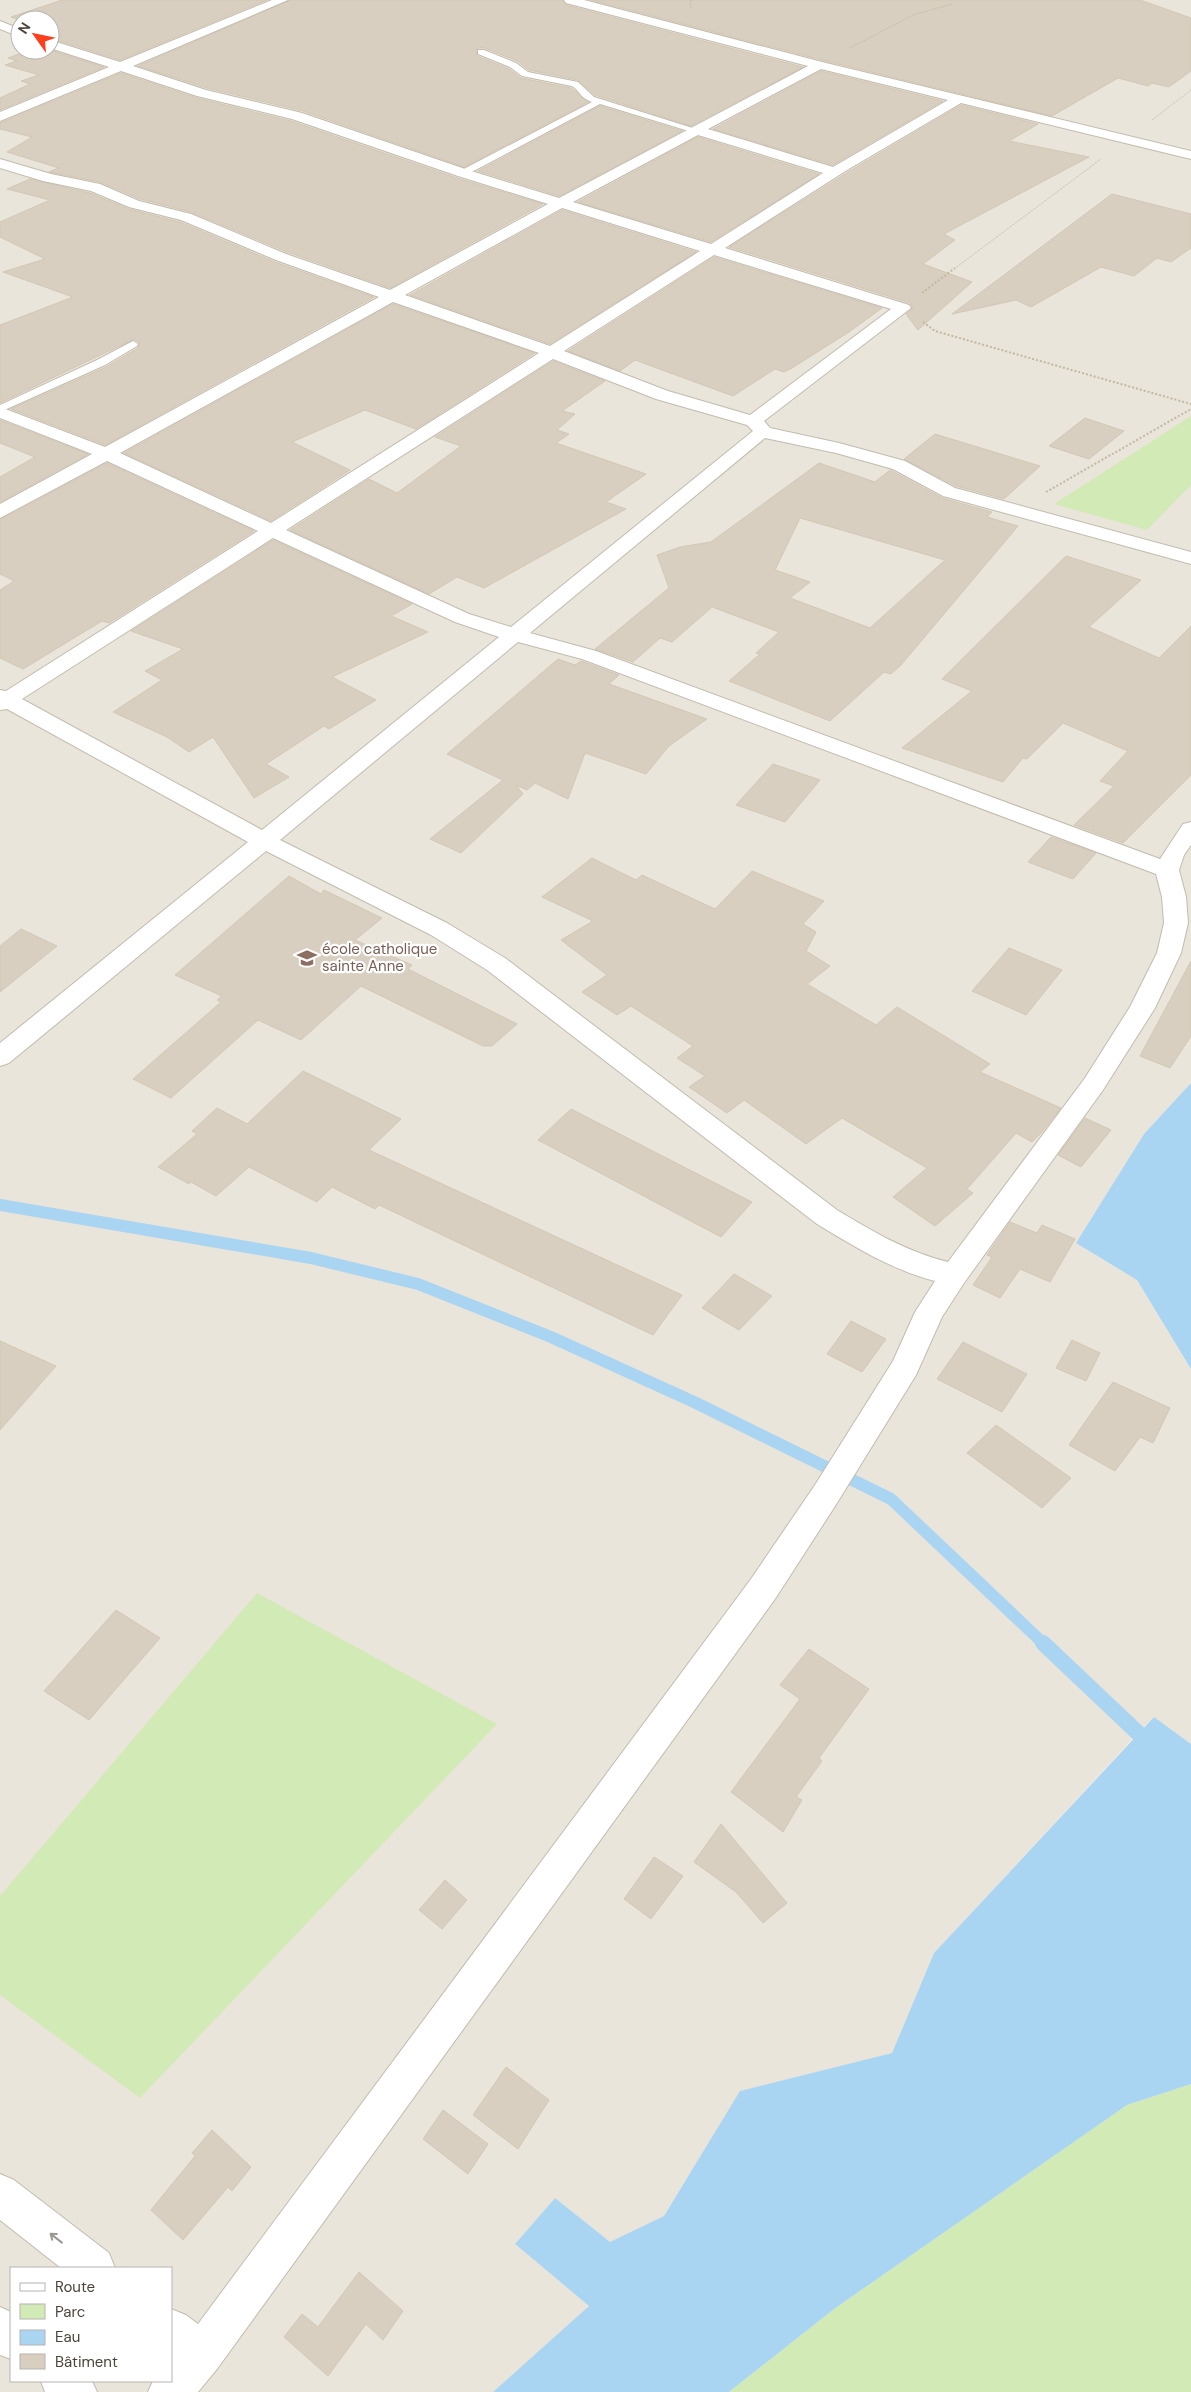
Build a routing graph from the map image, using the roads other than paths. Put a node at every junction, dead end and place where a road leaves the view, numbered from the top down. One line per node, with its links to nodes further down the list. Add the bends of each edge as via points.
1 (282, 0): 6 (street)
2 (570, 0): 5 (street)
3 (60, 47): 6 (street)
4 (480, 52): 8 (lane, via 513,65 525,74 575,84 584,95)
5 (819, 65): 7 (street); 10 (street)
6 (120, 67): 9 (street); 14 (street, via 202,93 297,116)
7 (959, 99): 11 (street); 13 (street)
8 (598, 102): 10 (lane); 14 (lane)
9 (0, 117)
10 (695, 130): 13 (street); 15 (street)
11 (1191, 155)
12 (0, 163): 17 (street, via 48,178 94,187 134,204 186,217 281,257)
13 (836, 172): 16 (street)
14 (463, 173): 15 (street)
15 (560, 203): 16 (street); 17 (street)
16 (716, 249): 19 (street); 21 (street, via 903,308)
17 (394, 296): 19 (street); 22 (street)
18 (133, 344): 20 (lane)
19 (551, 352): 21 (street); 24 (street)
20 (0, 410): 22 (street)
21 (758, 427): 25 (street, via 900,465 949,492); 26 (street)
22 (107, 454): 23 (street); 24 (street)
23 (0, 512)
24 (273, 530): 26 (street, via 462,618); 27 (street)
25 (1191, 558)
26 (514, 635): 29 (street); 30 (street, via 605,660)
27 (2, 700): 29 (street)
28 (1191, 829): 30 (street, via 1173,854)
29 (264, 841): 31 (street); 32 (street, via 439,929 496,964 827,1216 875,1246 918,1266)
30 (1167, 870): 32 (street, via 1176,923 1169,952 1156,982 1094,1084)
31 (0, 1057)
32 (954, 1275): 37 (street, via 930,1312 904,1368 757,1597)
33 (0, 2194): 34 (street, one-way to 33)
34 (93, 2267)
35 (0, 2328): 36 (street)
36 (10, 2337)
37 (186, 2342): 40 (street)
38 (63, 2382): 39 (street)
39 (75, 2392)
40 (170, 2392)

